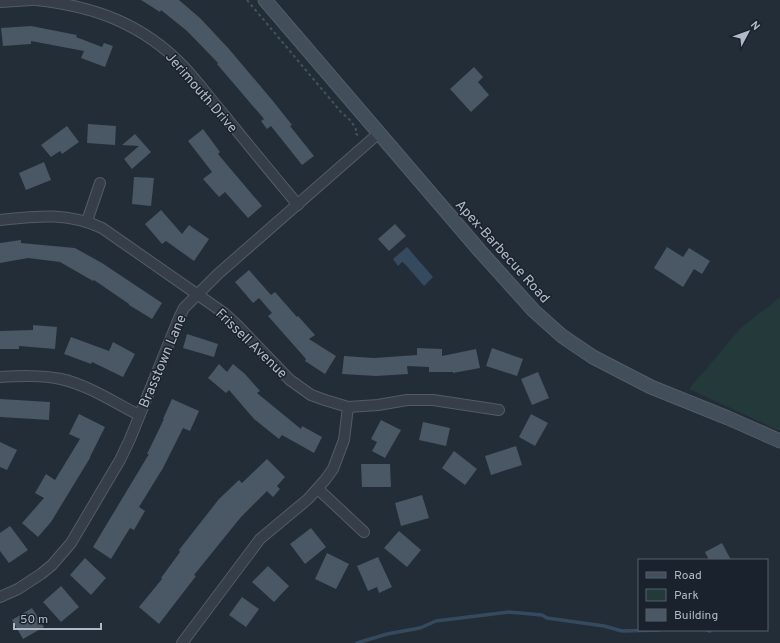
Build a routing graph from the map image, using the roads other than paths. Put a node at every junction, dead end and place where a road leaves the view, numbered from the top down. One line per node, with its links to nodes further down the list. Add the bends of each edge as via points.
1 (13, 0): 2 (street); 5 (street)
2 (32, 0)
3 (36, 0): 8 (street, Jerimouth Drive, via 73,5 110,16 161,46 185,68)
4 (265, 0): 6 (street, Apex-Barbecue Road)
5 (0, 2)
6 (379, 133): 8 (street, Brasstown Lane); 16 (street, Apex-Barbecue Road, via 534,311 562,336 593,357 651,387)
7 (100, 183): 10 (street)
8 (298, 205): 11 (street, Brasstown Lane)
9 (0, 220): 10 (street, Frissell Avenue, via 46,216)
10 (87, 221): 11 (street, Frissell Avenue, via 116,237)
11 (197, 295): 13 (street, Frissell Avenue, via 238,326 300,387 324,400); 15 (street, Brasstown Lane, via 184,308 179,318)
12 (0, 377): 15 (street, via 26,376 62,380 82,386)
13 (348, 407): 14 (street, Frissell Avenue, via 407,400 433,400); 17 (street, via 344,440 339,454 333,469)
14 (499, 410)
15 (139, 415): 19 (street, Brasstown Lane, via 120,460 71,543 41,574)
16 (780, 441)
17 (318, 489): 18 (street); 20 (street, via 260,539)
18 (364, 532)
19 (0, 597)
20 (182, 643)

